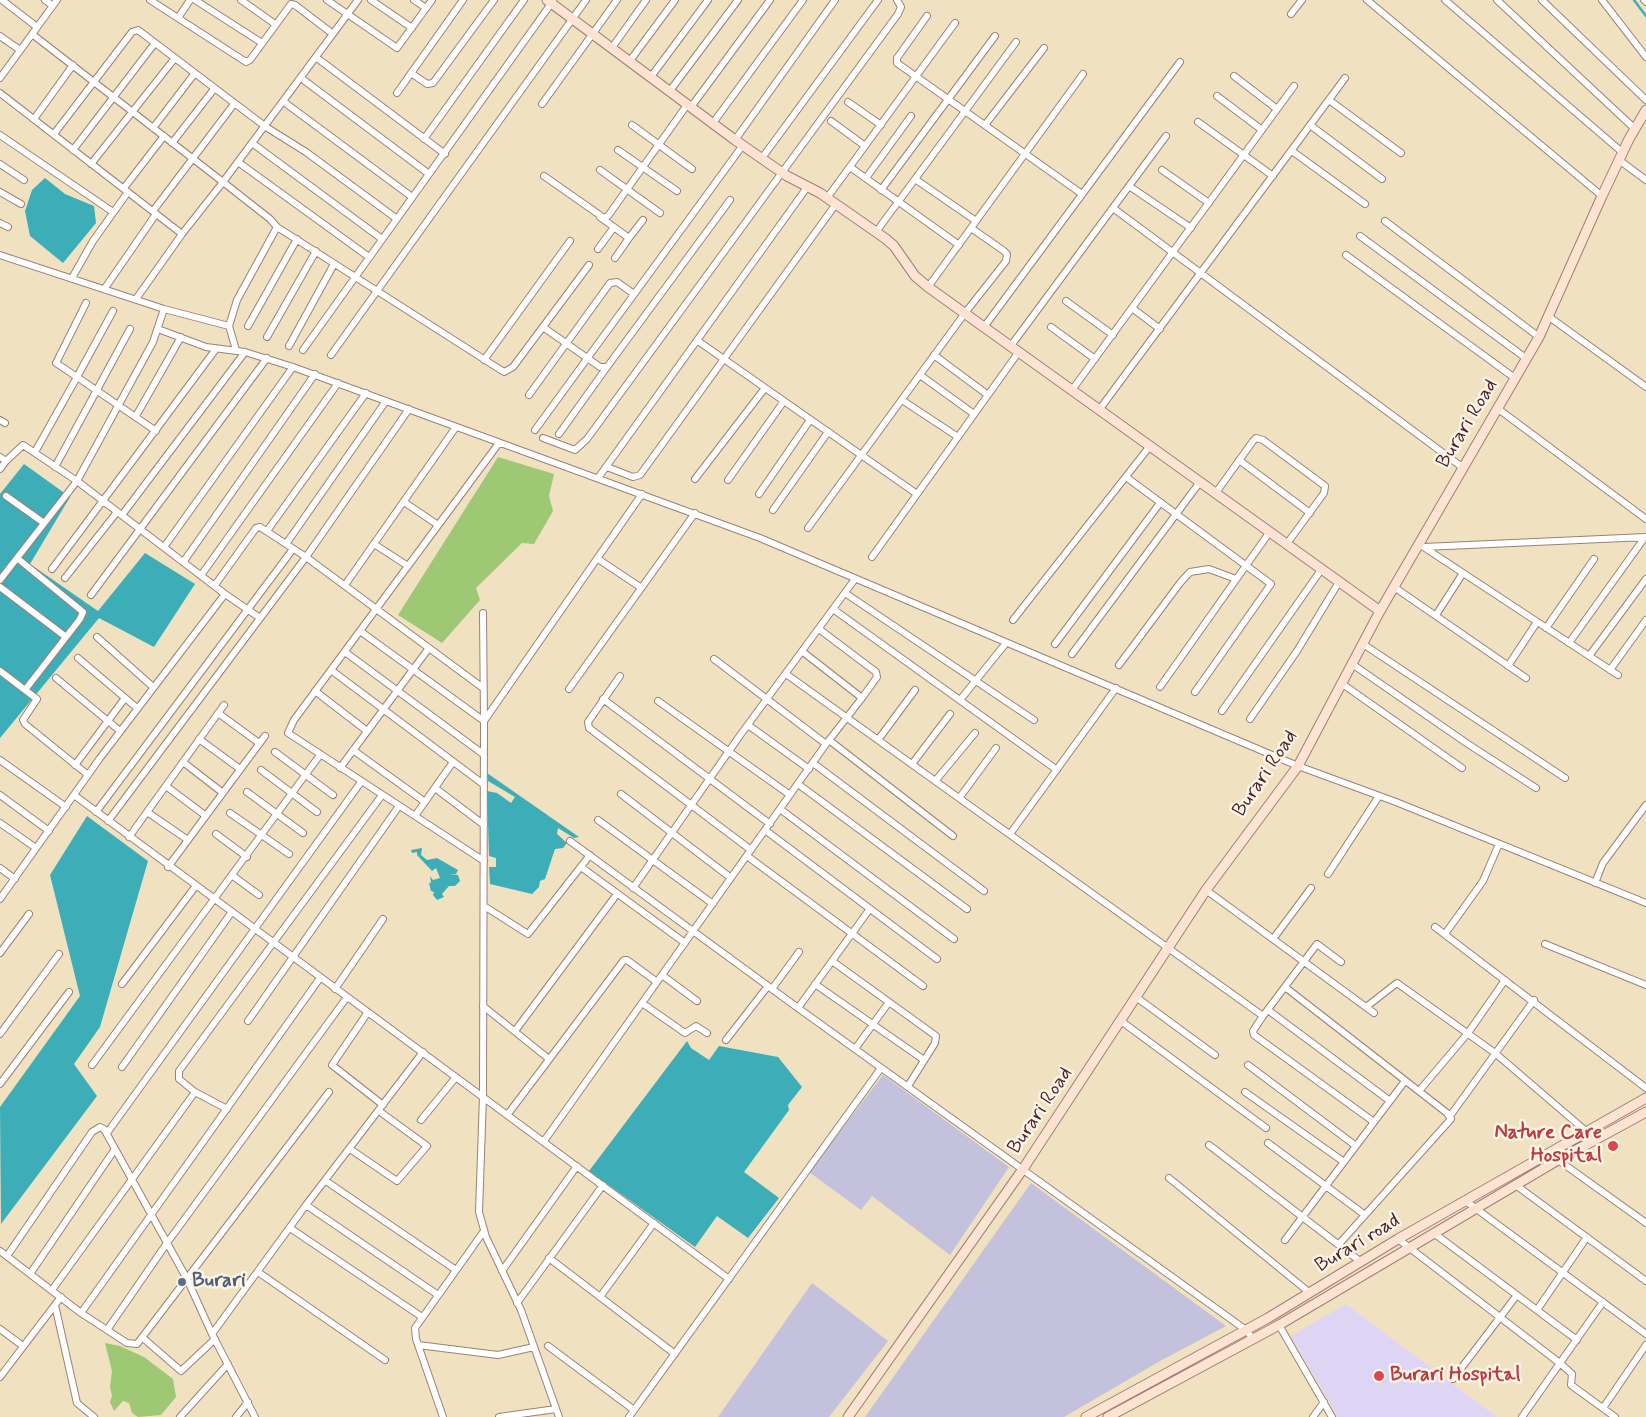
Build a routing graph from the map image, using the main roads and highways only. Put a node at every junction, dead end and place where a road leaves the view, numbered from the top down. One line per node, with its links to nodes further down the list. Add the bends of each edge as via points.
1 (551, 1): 3 (main road, via 610,49 783,174 808,186 876,232 894,246 915,276 928,287)
2 (1646, 110): 3 (main road, Burari Road, via 1602,196 1539,337 1462,467 1421,546)
3 (1380, 611): 6 (main road, Burari Road, via 1301,760 1206,890 1023,1169)
4 (1646, 1098): 7 (main road, Burari road, via 1246,1330)
5 (1646, 1112): 8 (main road, Burari road, via 1558,1160 1279,1325)
6 (848, 1417)
7 (1086, 1417)
8 (1108, 1417)

